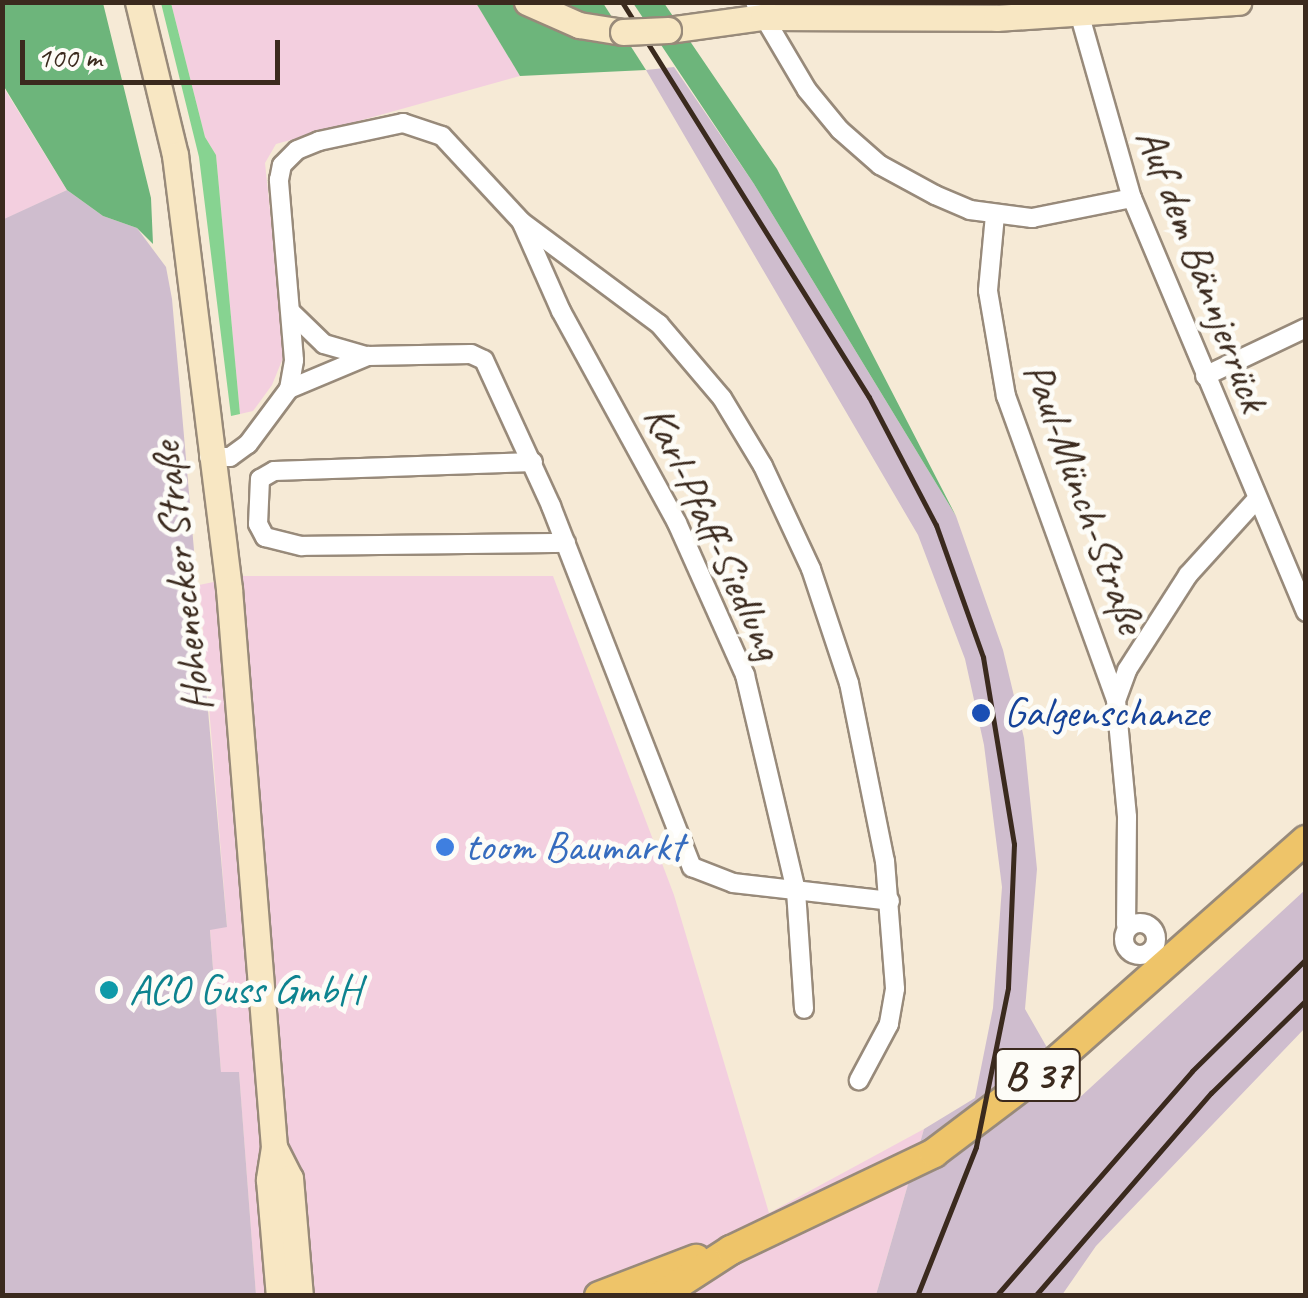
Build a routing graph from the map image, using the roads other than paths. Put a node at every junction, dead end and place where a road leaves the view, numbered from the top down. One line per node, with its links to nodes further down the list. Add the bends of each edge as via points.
1 (138, 2): 14 (main road, Hohenecker Straße, via 182,203)
2 (527, 2): 5 (main road, bridge, via 579,25 623,32 668,30)
3 (1238, 2): 4 (main road)
4 (1077, 8): 5 (main road); 6 (street, Auf dem Bännjerrück)
5 (759, 10): 7 (street, via 806,90 880,165 970,210)
6 (1132, 198): 7 (street, via 1066,215); 12 (street, Auf dem Bännjerrück)
7 (995, 214): 19 (street, Paul-Münch-Straße, via 988,291 1006,396)
8 (522, 222): 9 (street, Karl-Pfaff-Siedlung, via 457,148 423,127 403,123 308,146 282,165 279,180); 21 (street, Karl-Pfaff-Siedlung, via 561,311 677,523 745,675); 22 (street, Karl-Pfaff-Siedlung, via 659,324 722,398 763,466 811,570 849,682)
9 (291, 312): 11 (street, via 324,344); 13 (street, Karl-Pfaff-Siedlung)
10 (1306, 328): 12 (street)
11 (368, 356): 13 (street); 15 (street, via 470,354 484,360)
12 (1206, 376): 16 (street, Auf dem Bännjerrück)
13 (289, 390): 14 (street, via 248,444 230,457)
14 (208, 457): 26 (main road, Hohenecker Straße, via 230,588)
15 (533, 462): 17 (street); 17 (street, via 274,471 260,479 258,524 264,537 302,546)
16 (1256, 500): 18 (street, Auf dem Bännjerrück); 19 (street, via 1166,606)
17 (566, 543): 21 (street, via 692,867 713,879)
18 (1306, 612)
19 (1116, 700): 23 (street, Paul-Münch-Straße, via 1127,818)
20 (1306, 840): 27 (main road, B 37, via 1057,1060 934,1152)
21 (796, 891): 22 (street); 24 (street, Karl-Pfaff-Siedlung)
22 (890, 900): 25 (street, Karl-Pfaff-Siedlung, via 894,990 888,1024)
23 (1126, 925)
24 (804, 1009)
25 (858, 1080)
26 (274, 1146): 28 (main road, Hohenecker Straße, via 268,1180); 29 (main road, Hohenecker Straße, via 290,1178)
27 (731, 1250): 30 (main road, B 37); 31 (main road, B 37)
28 (279, 1296)
29 (300, 1296)
30 (599, 1296)
31 (660, 1296)

